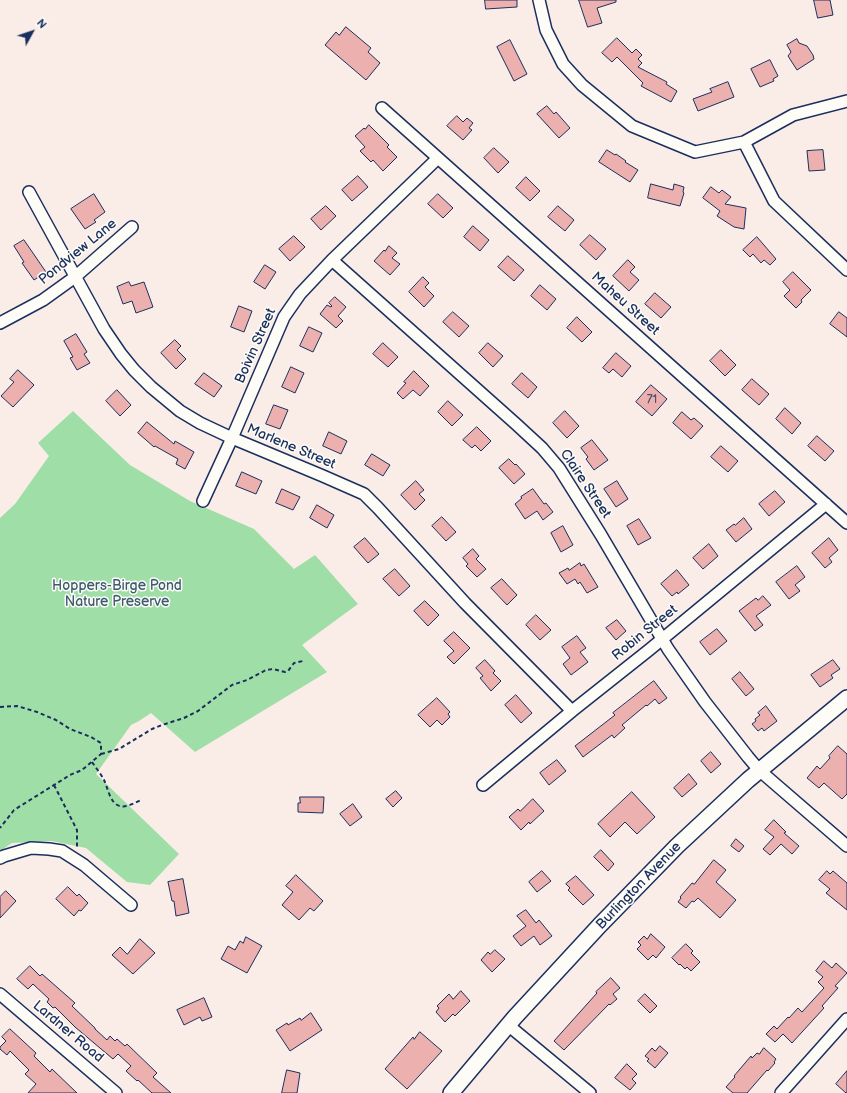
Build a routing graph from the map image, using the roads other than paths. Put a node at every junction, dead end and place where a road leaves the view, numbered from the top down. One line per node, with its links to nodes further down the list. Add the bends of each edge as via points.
1 (539, 0): 4 (street, via 546,30 563,64 582,85 632,126 695,152)
2 (847, 101): 4 (street, via 793,115)
3 (382, 108): 5 (street, Maheu Street)
4 (744, 142): 9 (street, via 774,201)
5 (438, 158): 8 (street, Boivin Street); 14 (street, Maheu Street)
6 (29, 192): 10 (street, Marlene Street)
7 (132, 227): 10 (street, Pondview Lane)
8 (332, 260): 12 (street, Boivin Street, via 300,294 284,317); 16 (street, Claire Street, via 542,448 572,488)
9 (847, 270)
10 (75, 277): 11 (street, Pondview Lane, via 43,300); 12 (street, Marlene Street, via 104,328 134,370 180,410)
11 (0, 323)
12 (232, 438): 13 (street, Boivin Street); 18 (street, Marlene Street, via 364,494 465,603)
13 (204, 501)
14 (826, 504): 15 (street, Maheu Street); 16 (street, Robin Street)
15 (847, 523)
16 (662, 639): 18 (street, Robin Street); 19 (street, Claire Street, via 705,702)
17 (847, 698): 19 (main road, Burlington Avenue)
18 (572, 711): 20 (street, Robin Street)
19 (759, 770): 21 (street, Claire Street); 26 (main road, Burlington Avenue, via 677,846)
20 (483, 785)
21 (847, 846)
22 (0, 858): 23 (street, via 31,848 62,851 84,865)
23 (131, 905)
24 (0, 994): 27 (street, Lardner Road)
25 (847, 1019): 30 (street)
26 (508, 1024): 28 (main road, Burlington Avenue); 29 (street)
27 (116, 1093)
28 (451, 1093)
29 (590, 1093)
30 (780, 1093)

